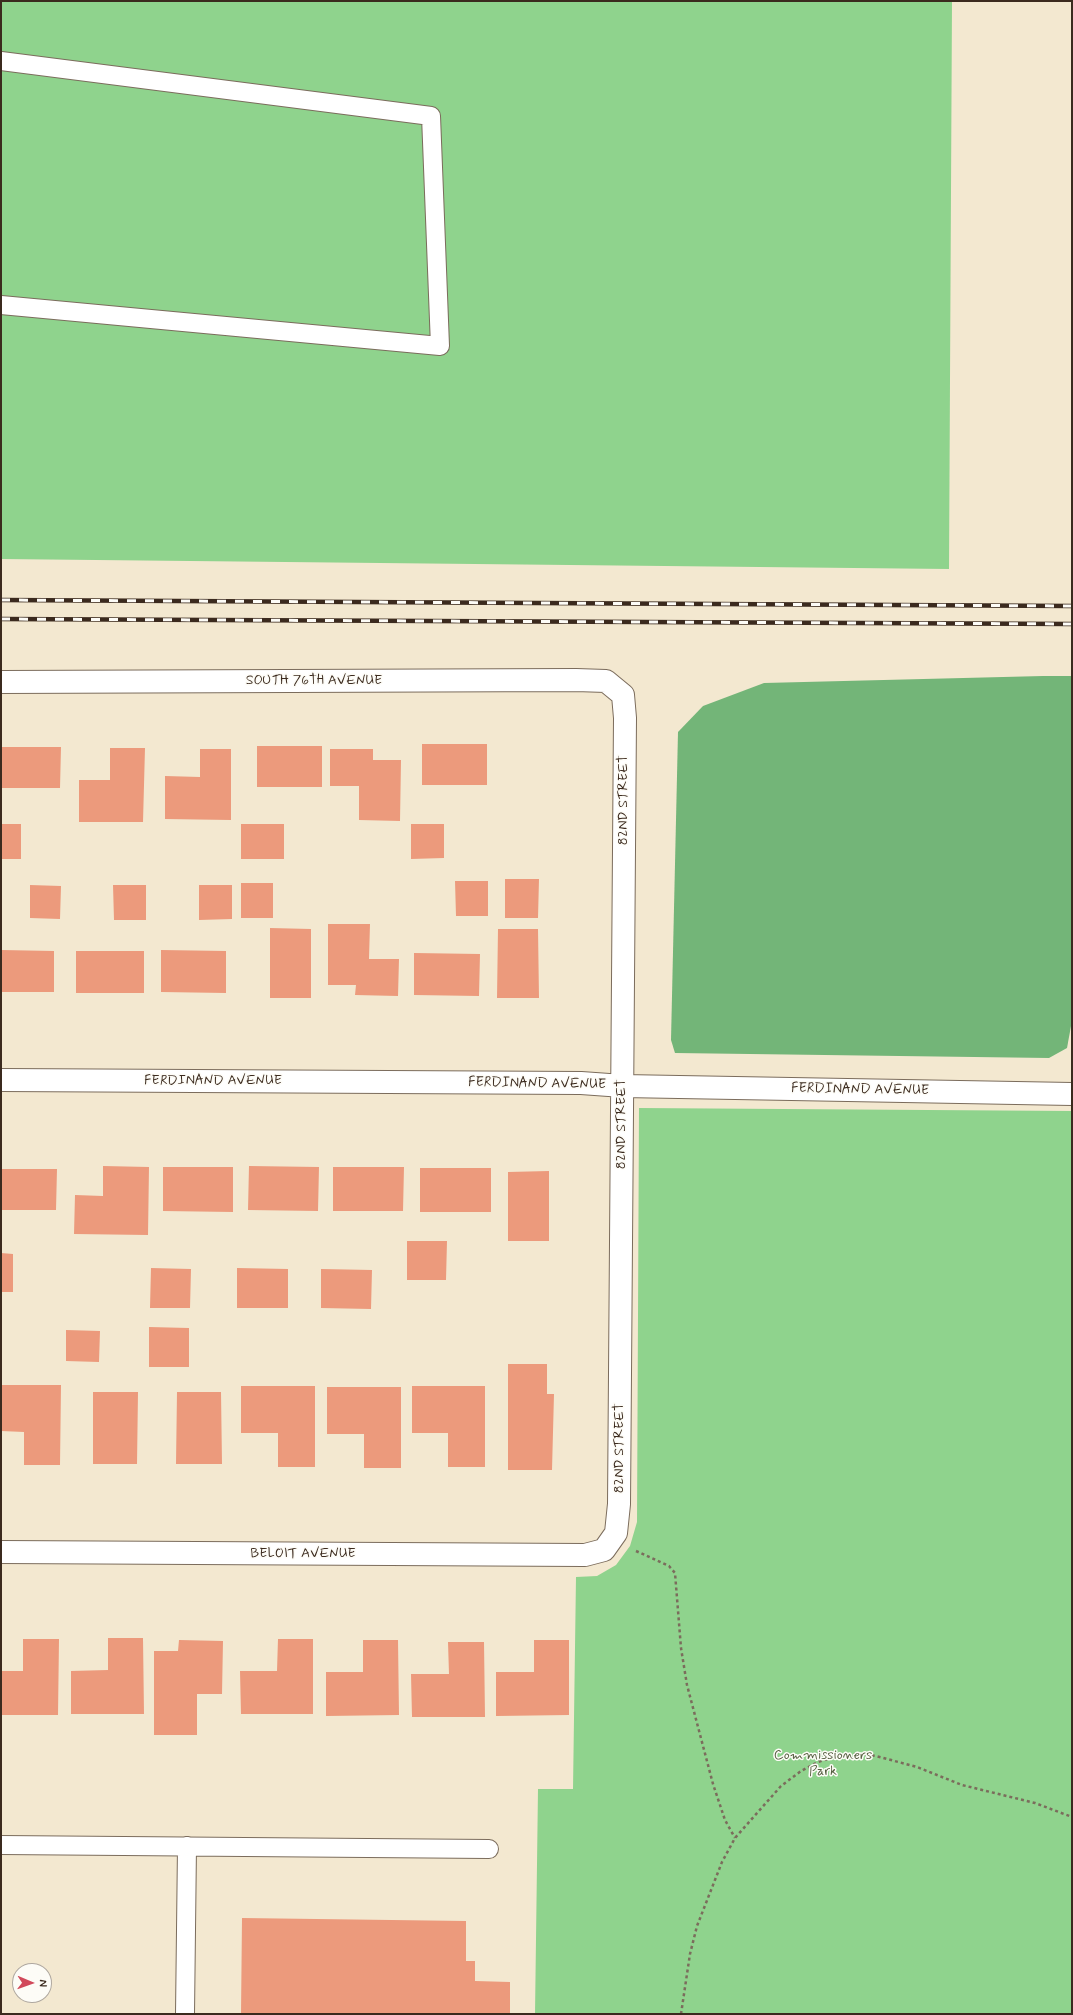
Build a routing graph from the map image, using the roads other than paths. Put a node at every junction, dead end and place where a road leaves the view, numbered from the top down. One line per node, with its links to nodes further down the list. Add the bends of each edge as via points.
1 (1, 60): 2 (lane, via 431,116 440,346)
2 (1, 305)
3 (1, 682): 4 (street, SOUTH 76TH AVENUE, via 576,680 606,681)
4 (623, 695): 6 (street, 82ND STREET, via 625,726)
5 (1, 1080): 6 (street, FERDINAND AVENUE, via 573,1083)
6 (622, 1086): 7 (street, FERDINAND AVENUE); 8 (street, 82ND STREET, via 619,1504)
7 (1072, 1094)
8 (610, 1541): 9 (street, BELOIT AVENUE, via 585,1556)
9 (1, 1552)
10 (1, 1845): 11 (lane)
11 (187, 1846): 12 (lane); 13 (lane)
12 (489, 1849)
13 (185, 2014)

